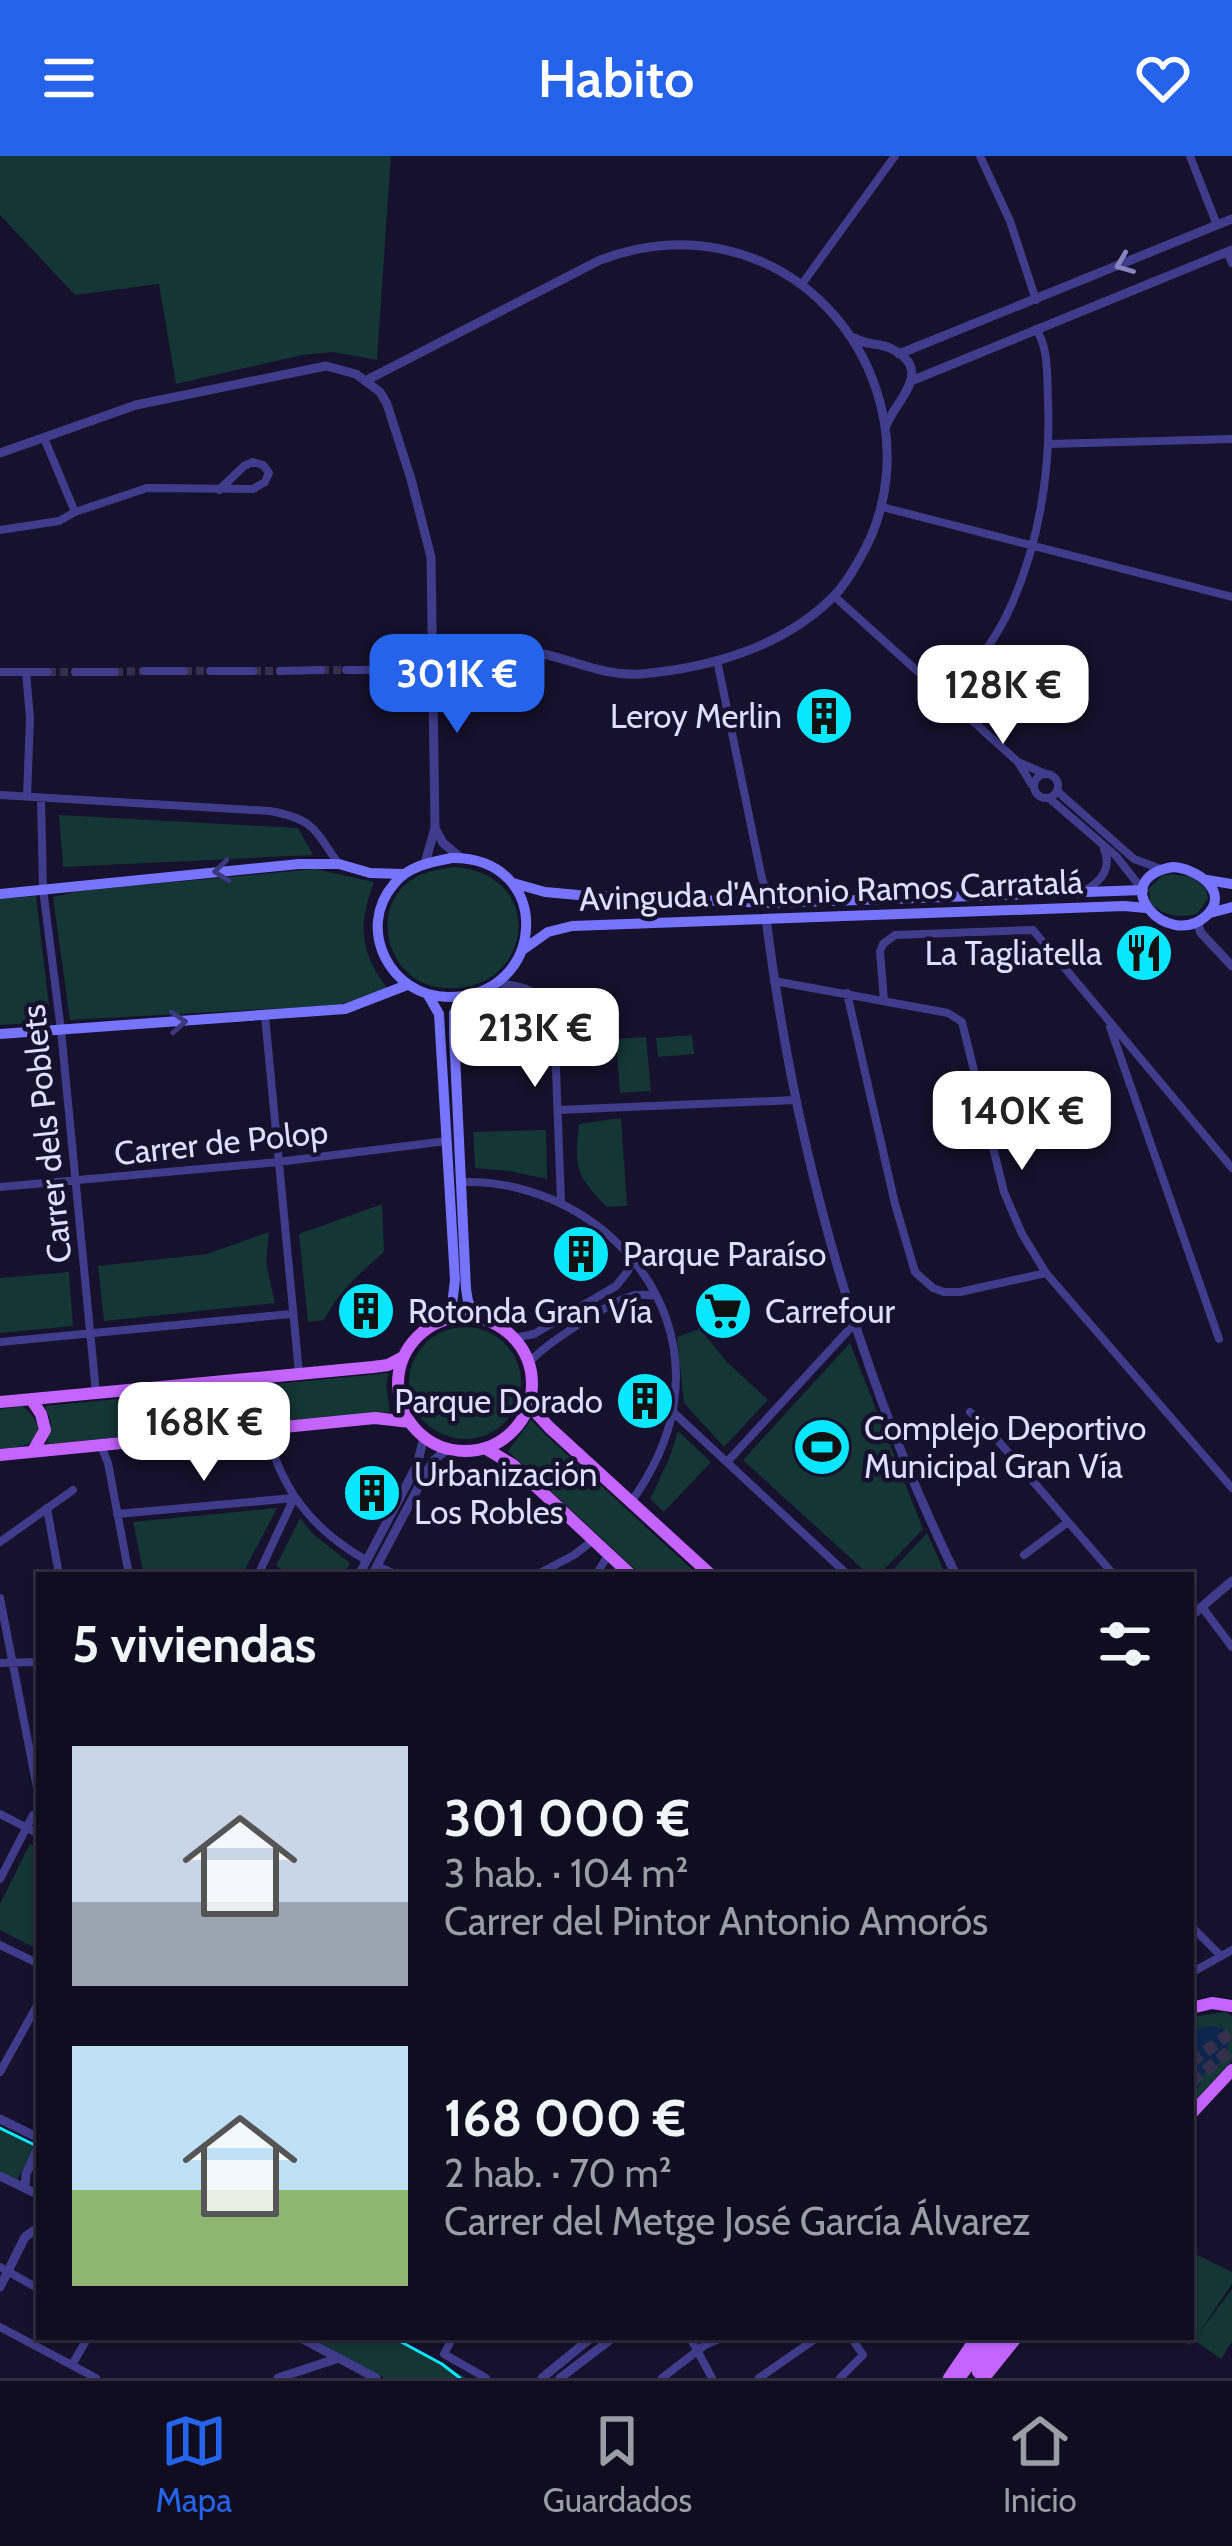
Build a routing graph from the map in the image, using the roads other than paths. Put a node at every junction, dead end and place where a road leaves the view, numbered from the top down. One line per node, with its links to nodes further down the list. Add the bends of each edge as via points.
1 (895, 156): 7 (street)
2 (980, 156): 8 (street)
3 (1190, 156): 5 (street)
4 (1232, 219): 5 (street)
5 (1217, 225): 8 (street, one-way to 8)
6 (1231, 255): 9 (street)
7 (802, 284): 10 (street); 14 (street, via 708,246 630,249)
8 (1036, 299): 12 (street)
9 (1036, 329): 15 (street); 21 (street)
10 (850, 334): 11 (street); 13 (street)
11 (883, 346): 12 (street); 13 (street, via 868,351)
12 (899, 354): 15 (street)
13 (867, 363): 16 (street)
14 (367, 380): 19 (street, via 326,366 136,406); 30 (street, via 387,404 431,557)
15 (911, 381): 17 (street)
16 (880, 396): 17 (street, via 888,406); 18 (street)
17 (901, 403): 18 (street)
18 (886, 426): 24 (street)
19 (44, 438): 22 (street); 25 (street)
20 (1232, 439): 21 (street)
21 (1048, 444): 27 (street)
22 (0, 453)
23 (219, 490): 23 (street, via 253,489 269,473 253,462); 25 (street, via 147,488)
24 (882, 507): 27 (street); 28 (street)
25 (75, 512): 26 (street)
26 (0, 530)
27 (1031, 545): 29 (street); 47 (street, via 1009,610)
28 (834, 596): 31 (street, via 765,644); 47 (street)
29 (1232, 597)
30 (434, 644): 31 (street, via 535,652 619,674); 32 (street)
31 (717, 660): 69 (street)
32 (434, 669): 37 (street); 55 (street)
33 (280, 670): 34 (street)
34 (321, 670)
35 (346, 670): 36 (street)
36 (386, 670)
37 (413, 670)
38 (144, 671): 39 (street)
39 (184, 671)
40 (211, 671): 41 (street)
41 (254, 671)
42 (0, 672): 43 (street)
43 (26, 672): 44 (street); 53 (street)
44 (48, 672)
45 (75, 672): 46 (street)
46 (115, 672)
47 (949, 701): 48 (street)
48 (1018, 762): 49 (street); 50 (street)
49 (1048, 774): 50 (street); 51 (street, via 1057,782)
50 (1034, 788): 51 (street, via 1041,798)
51 (1053, 794): 56 (street); 60 (street, via 1134,860)
52 (0, 795): 53 (street)
53 (27, 796): 54 (street)
54 (40, 798): 59 (street, via 298,816); 65 (street, Carrer dels Poblets)
55 (435, 828): 57 (street); 58 (street)
56 (1101, 843): 66 (street); 67 (street, via 1104,875)
57 (461, 858): 58 (main road); 63 (main road, via 488,864)
58 (425, 863): 61 (main road)
59 (339, 864): 61 (main road); 65 (main road, one-way to 65)
60 (1162, 869): 62 (main road); 66 (main road)
61 (405, 873): 79 (main road, via 382,905 378,945)
62 (1208, 880): 64 (main road); 72 (main road)
63 (513, 883): 69 (main road, Avinguda d'Antonio Ramos Carratalá, via 578,895); 75 (main road, via 524,904)
64 (1232, 884)
65 (43, 889): 68 (main road); 86 (street, Carrer dels Poblets)
66 (1143, 890): 67 (main road, Avinguda d'Antonio Ramos Carratalá); 71 (main road)
67 (1083, 892): 69 (main road, Avinguda d'Antonio Ramos Carratalá)
68 (0, 894)
69 (772, 903)
70 (1232, 907): 72 (main road)
71 (1146, 908): 73 (main road, Avinguda d'Antonio Ramos Carratalá); 74 (main road, via 1170,923)
72 (1210, 913): 74 (main road)
73 (766, 920): 75 (main road, Avinguda d'Antonio Ramos Carratalá, via 572,926); 77 (street)
74 (1197, 922): 76 (street)
75 (524, 949): 78 (main road)
76 (1232, 966)
77 (774, 981): 80 (street); 88 (street)
78 (498, 983): 81 (main road); 89 (street, via 546,1000)
79 (407, 985): 82 (main road); 84 (main road, via 345,1009)
80 (847, 993): 83 (street); 98 (street, via 915,1272 944,1292)
81 (469, 994): 82 (main road); 94 (main road, via 454,1013)
82 (428, 995): 90 (main road, via 440,1014)
83 (884, 1000): 85 (street, Avinguda d'Antonio Ramos Carratalá, via 880,951 896,934 1033,930); 98 (street, via 962,1022 1004,1192)
84 (265, 1016): 86 (main road, one-way to 84); 91 (street)
85 (1108, 1020): 92 (street); 106 (street)
86 (61, 1030): 87 (main road); 93 (street, Carrer dels Poblets)
87 (0, 1034)
88 (795, 1100): 89 (street); 103 (street)
89 (558, 1110): 96 (street)
90 (447, 1141): 91 (street, Carrer de Polop); 102 (main road, via 454,1289)
91 (278, 1162): 93 (street, Carrer de Polop); 100 (street)
92 (1232, 1168)
93 (76, 1180): 95 (street, Carrer de Polop); 104 (street, Carrer dels Poblets)
94 (461, 1182): 96 (street, via 510,1185); 101 (main road, via 466,1289)
95 (0, 1187)
96 (561, 1201): 97 (street)
97 (632, 1258): 99 (street); 105 (street, via 616,1286)
98 (1046, 1273): 126 (street)
99 (655, 1296): 109 (street, via 624,1298); 115 (street, via 670,1334)
100 (292, 1313): 104 (street); 110 (street)
101 (477, 1318): 102 (main road); 105 (main road)
102 (446, 1319): 108 (main road, via 416,1337)
103 (855, 1323): 125 (street); 146 (street, via 882,1407)
104 (90, 1333): 107 (street); 111 (street, Carrer dels Poblets)
105 (514, 1338): 109 (main road)
106 (1219, 1339)
107 (0, 1342)
108 (404, 1356): 110 (main road, via 388,1365); 117 (main road, via 398,1394)
109 (529, 1363): 112 (main road)
110 (299, 1373): 111 (main road)
111 (96, 1394): 113 (main road)
112 (531, 1396): 121 (main road, via 512,1432); 129 (main road, via 549,1427)
113 (31, 1399): 114 (main road); 123 (main road, via 45,1430)
114 (0, 1402)
115 (673, 1412): 125 (street); 129 (street)
116 (970, 1412): 132 (street)
117 (410, 1422): 118 (main road); 119 (main road)
118 (267, 1429): 120 (main road); 128 (street)
119 (424, 1437): 122 (main road); 137 (street)
120 (100, 1445): 123 (main road); 131 (street)
121 (485, 1448): 122 (main road); 133 (main road)
122 (448, 1449): 137 (street)
123 (33, 1451): 124 (main road)
124 (0, 1455)
125 (727, 1462): 145 (street)
126 (1232, 1488)
127 (73, 1490): 130 (street)
128 (294, 1498): 131 (street); 137 (street); 140 (street)
129 (631, 1502): 144 (main road)
130 (47, 1508): 134 (street); 138 (street)
131 (118, 1514): 139 (street)
132 (1068, 1522): 136 (street); 147 (street)
133 (593, 1540): 135 (main road); 141 (street)
134 (0, 1542)
135 (609, 1554): 142 (street); 143 (main road)
136 (1024, 1556)
137 (372, 1567)
138 (58, 1572)
139 (128, 1572)
140 (262, 1572)
141 (542, 1572)
142 (598, 1572)
143 (628, 1572)
144 (708, 1572)
145 (845, 1572)
146 (955, 1572)
147 (1111, 1572)
148 (1232, 1581): 150 (street)
149 (0, 1598): 155 (street)
150 (1202, 1607): 151 (street); 152 (street)
151 (1194, 1614)
152 (1232, 1647)
153 (36, 1662): 155 (street)
154 (0, 1663): 155 (street)
155 (13, 1663): 156 (street)
156 (36, 1782)
157 (0, 1814): 159 (street)
158 (36, 1814): 159 (street)
159 (27, 1828): 160 (street); 161 (street)
160 (36, 1832)
161 (0, 1879)
162 (1194, 1929): 165 (street)
163 (0, 1945): 166 (street)
164 (1232, 1949): 165 (street)
165 (1220, 1955): 167 (street)
166 (36, 1963)
167 (1194, 1971)
168 (1232, 2006): 170 (main road)
169 (36, 2007): 172 (street)
170 (1194, 2007)
171 (1232, 2070): 173 (main road)
172 (0, 2072)
173 (1194, 2113)
174 (0, 2119): 175 (street)
175 (36, 2140)
176 (36, 2149): 178 (street)
177 (0, 2176): 178 (street)
178 (25, 2188): 179 (street)
179 (36, 2194)
180 (36, 2230): 181 (street)
181 (4, 2269): 182 (street); 183 (street)
182 (0, 2287)
183 (36, 2287)
184 (0, 2327): 200 (street)
185 (86, 2340): 200 (street)
186 (305, 2340): 199 (street)
187 (451, 2340): 204 (street, via 444,2354)
188 (588, 2340): 205 (street)
189 (610, 2340): 206 (street)
190 (692, 2340): 198 (street)
191 (717, 2340): 198 (street)
192 (814, 2340): 209 (street)
193 (853, 2340): 210 (street, via 863,2355)
194 (975, 2340): 211 (main road)
195 (989, 2340): 212 (main road)
196 (1002, 2340): 213 (main road)
197 (1014, 2340): 213 (main road)
198 (697, 2351): 207 (street); 208 (street)
199 (339, 2358): 202 (street); 203 (street)
200 (72, 2366): 201 (street)
201 (96, 2378)
202 (278, 2378)
203 (376, 2378)
204 (486, 2378)
205 (542, 2378)
206 (560, 2378)
207 (662, 2378)
208 (712, 2378)
209 (759, 2378)
210 (840, 2378)
211 (949, 2378)
212 (959, 2378)
213 (978, 2378)

